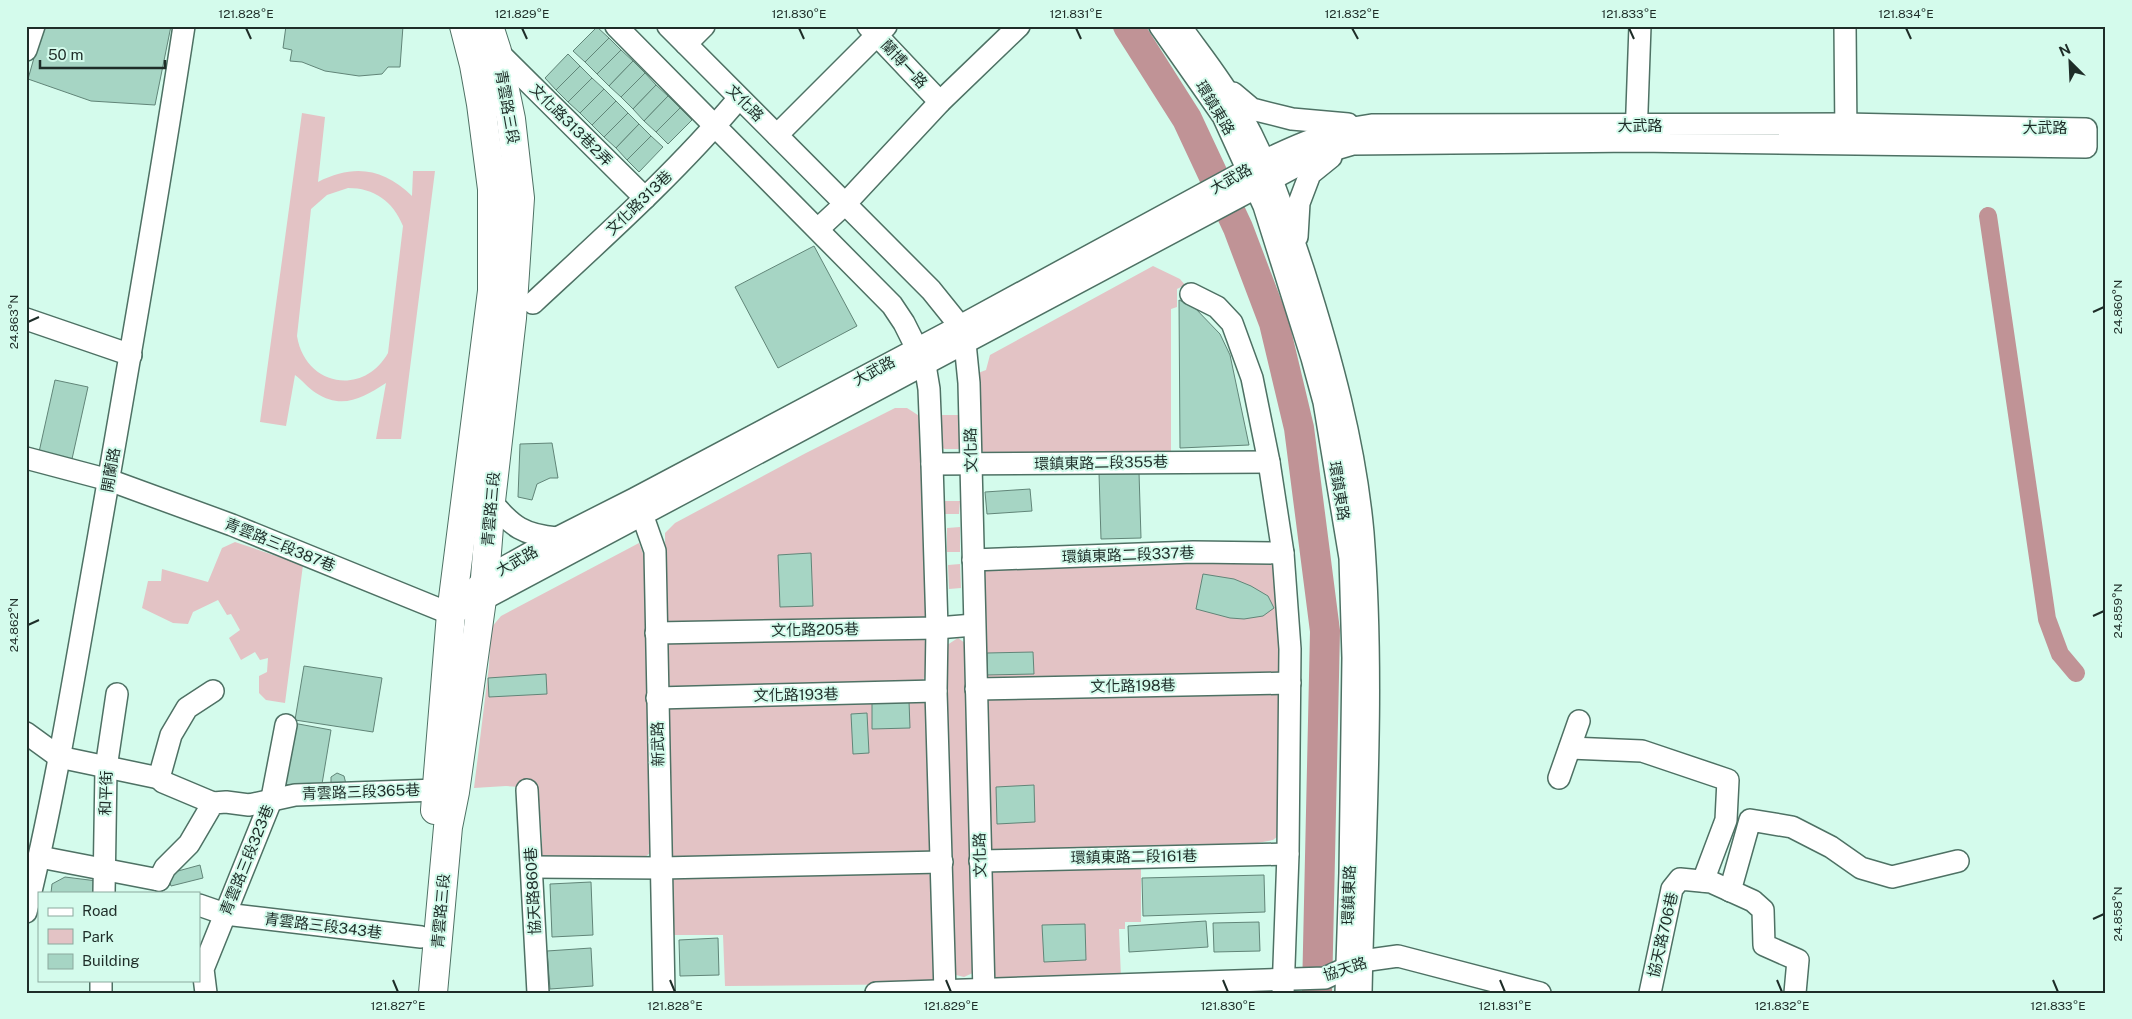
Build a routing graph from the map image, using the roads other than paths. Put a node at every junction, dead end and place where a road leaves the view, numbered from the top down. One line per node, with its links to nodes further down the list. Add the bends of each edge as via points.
1 (34, 26): 15 (street)
2 (184, 26): 35 (street, 開蘭路)
3 (464, 26): 29 (main road, 青雲路三段, via 474,65 492,189)
4 (616, 26): 20 (street)
5 (668, 26): 14 (street, 文化路)
6 (704, 26): 14 (street)
7 (1019, 26): 18 (street)
8 (1160, 26): 25 (street, 環鎮東路, via 1223,116)
9 (1180, 26): 16 (street, 環鎮東路)
10 (1640, 26): 21 (street)
11 (1845, 26): 22 (street)
12 (877, 29): 18 (street, 蘭博一路); 23 (street)
13 (493, 39): 26 (street, 文化路313巷2弄); 29 (main road, 青雲路三段, via 511,120 520,198)
14 (686, 44): 17 (street, 文化路)
15 (26, 50)
16 (1224, 86): 19 (street, via 1252,109 1292,119); 25 (street, 環鎮東路)
17 (739, 98): 20 (street, 文化路313巷); 23 (street, 文化路)
18 (940, 102): 27 (street)
19 (1373, 125): 21 (street, 大武路); 25 (street, 大武路, via 1340,130 1300,144)
20 (716, 126): 26 (street, 文化路313巷); 28 (street)
21 (1637, 133): 22 (street, 大武路); 24 (street, 大武路)
22 (1846, 133): 22 (street, 大武路, via 2086,147 2086,129)
23 (777, 135): 27 (street, 文化路)
24 (1353, 144): 25 (street, 大武路); 30 (street, via 1331,156 1310,174 1299,203)
25 (1253, 178): 30 (street, 環鎮東路); 34 (street, 大武路); 86 (street, 環鎮東路, via 1324,402 1350,558 1353,658 1350,873)
26 (646, 198): 32 (street, 文化路313巷)
27 (845, 204): 28 (street); 34 (street, 文化路, via 931,290)
28 (818, 229): 36 (street, via 892,305)
29 (505, 238): 42 (main road, 青雲路三段, via 512,318); 48 (main road, 青雲路三段, via 492,291)
30 (1296, 250): 86 (street, 環鎮東路, via 1328,349 1349,438 1362,532 1369,660 1369,770)
31 (1191, 294): 38 (street, via 1218,307 1232,323 1252,378)
32 (533, 303)
33 (26, 319): 35 (street)
34 (962, 334): 36 (street, 大武路); 40 (street, 文化路, via 969,383)
35 (132, 355): 41 (street, 開蘭路)
36 (921, 357): 39 (street, via 929,389); 43 (street, 大武路)
37 (26, 458): 41 (street, 青雲路三段387巷)
38 (1269, 462): 40 (street, 環鎮東路二段355巷); 45 (street)
39 (932, 464): 40 (street, 環鎮東路二段355巷); 50 (street)
40 (972, 465): 46 (street, 文化路)
41 (109, 480): 48 (street, 青雲路三段387巷, via 232,524); 62 (street, 開蘭路)
42 (491, 501): 44 (street, via 506,520 521,530 536,536); 47 (main road, 青雲路三段)
43 (638, 507): 44 (street, 大武路); 47 (street, 大武路); 51 (street, 新武路, via 655,551)
44 (557, 538): 47 (street, 大武路)
45 (1282, 554): 46 (street, 環鎮東路二段337巷, via 1193,552); 52 (street)
46 (973, 560): 49 (street, 文化路)
47 (483, 589): 48 (street, 大武路); 67 (main road, 青雲路三段)
48 (451, 614): 67 (main road, 青雲路三段)
49 (974, 625): 50 (street, 文化路205巷); 53 (street, 文化路)
50 (937, 628): 51 (street, 文化路205巷); 55 (street)
51 (656, 633): 57 (street, 新武路)
52 (1290, 683): 53 (street, 文化路198巷); 70 (street)
53 (976, 689): 72 (street, 文化路)
54 (213, 691): 64 (street, via 186,708 171,735)
55 (936, 691): 57 (street, 文化路193巷); 74 (street)
56 (117, 694): 63 (street, 和平街)
57 (657, 698): 76 (street, 新武路)
58 (1579, 721): 61 (street)
59 (286, 725): 68 (street, 青雲路三段323巷)
60 (26, 733): 62 (street)
61 (1570, 748): 65 (street); 78 (street, via 1642,751 1728,780 1726,820)
62 (59, 756): 63 (street); 71 (street, 開蘭路)
63 (106, 768): 64 (street); 77 (street, 和平街)
64 (159, 778): 69 (street)
65 (1559, 778)
66 (527, 790): 75 (street, 協天路860巷)
67 (446, 791): 68 (street, 青雲路三段365巷); 85 (main road, 青雲路三段); 91 (main road, 青雲路三段, via 448,827)
68 (272, 798): 69 (street, 青雲路三段365巷, via 249,805); 84 (street, 青雲路三段323巷)
69 (213, 803): 79 (street, via 188,844 165,868)
70 (1288, 854): 72 (street, 環鎮東路二段161巷); 87 (street)
71 (40, 857): 77 (street); 83 (street, 開蘭路)
72 (980, 861): 89 (street, 文化路)
73 (1958, 861): 80 (street, via 1892,877 1861,868 1832,847 1792,827 1750,820)
74 (942, 862): 76 (street); 88 (street)
75 (532, 867): 76 (street); 92 (street, 協天路860巷)
76 (661, 868): 93 (street, 新武路)
77 (106, 870): 79 (street); 81 (street, 和平街)
78 (1703, 881): 80 (street); 98 (street, 協天路706巷, via 1680,879 1672,889)
79 (163, 886)
80 (1730, 891): 99 (street, via 1753,901 1763,910 1764,945 1798,960)
81 (104, 892)
82 (200, 906): 84 (street, 青雲路三段343巷)
83 (26, 912)
84 (225, 914): 85 (street, 青雲路三段343巷); 90 (street, 青雲路三段323巷, via 203,969)
85 (421, 937): 91 (main road, 青雲路三段)
86 (1354, 965): 87 (street, 協天路, via 1325,978); 95 (street, 環鎮東路); 96 (street, 環鎮東路); 97 (street, 協天路, via 1398,956)
87 (1287, 984): 89 (street, 協天路)
88 (945, 992): 89 (street, 協天路); 94 (street, 協天路)
89 (984, 992)
90 (206, 993)
91 (424, 993)
92 (538, 993)
93 (664, 993)
94 (876, 993)
95 (1346, 993)
96 (1361, 993)
97 (1540, 993)
98 (1650, 993)
99 (1795, 993)

